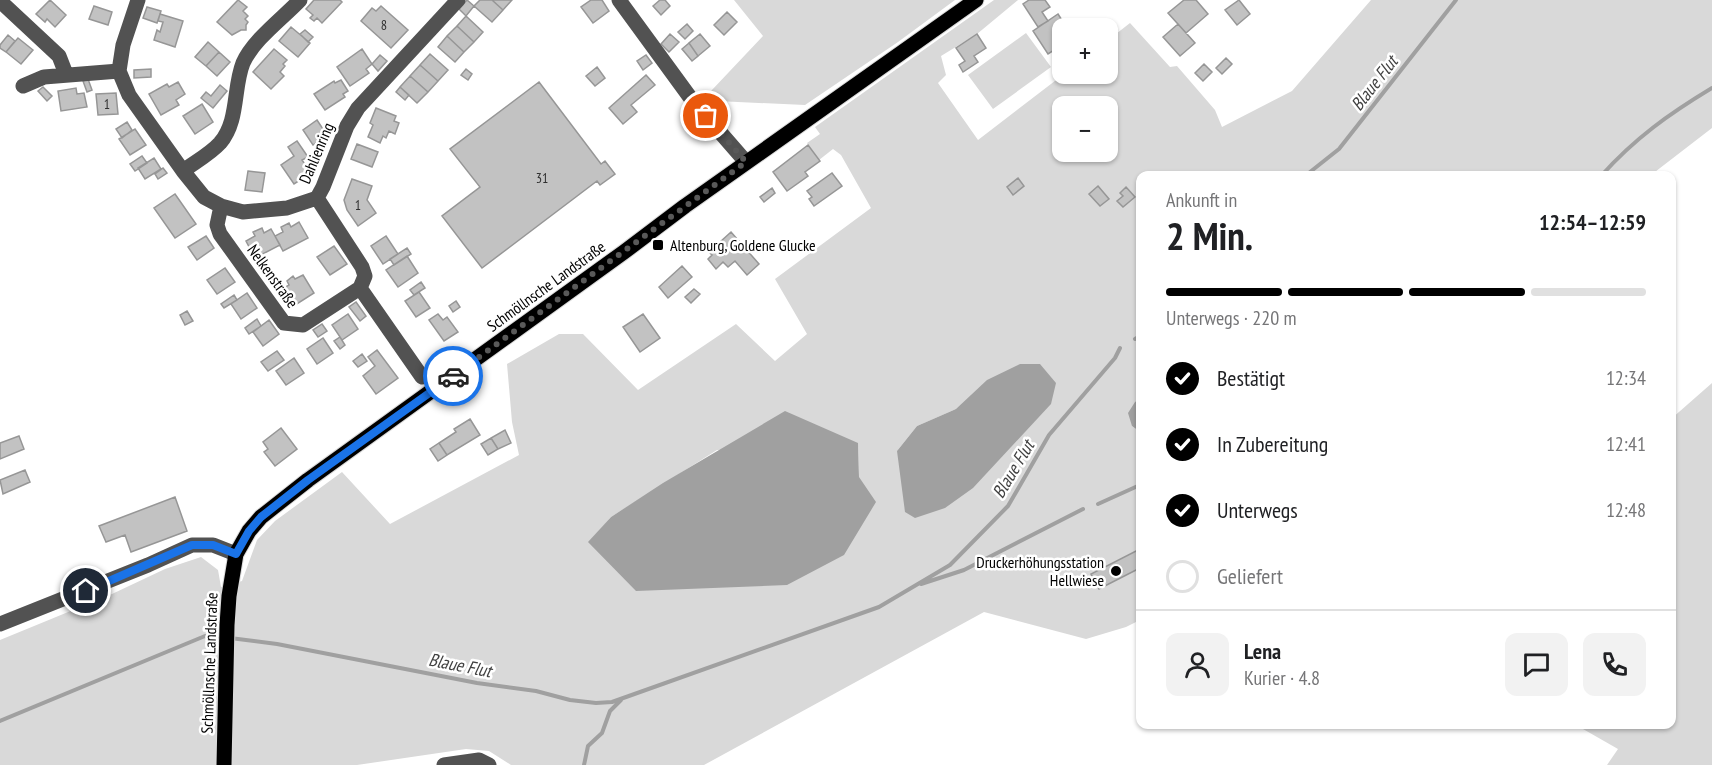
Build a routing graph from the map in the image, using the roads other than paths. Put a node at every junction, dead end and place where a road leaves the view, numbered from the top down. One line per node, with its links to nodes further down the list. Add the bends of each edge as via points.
1 (138, 0): 7 (street)
2 (300, 0): 11 (street, via 251,49 222,141)
3 (458, 0): 12 (street, Dahlienring, via 358,108)
4 (619, 0): 10 (street, via 692,100)
5 (976, 0): 10 (main road, Schmöllnsche Landstraße)
6 (0, 1): 8 (street, via 59,56)
7 (119, 71): 8 (street); 11 (street, Dahlienring, via 129,95)
8 (66, 74): 9 (street, via 44,77)
9 (23, 86)
10 (746, 162): 16 (main road, Schmöllnsche Landstraße, via 308,480 261,517)
11 (183, 171): 13 (street, Dahlienring, via 204,197)
12 (316, 198): 13 (street, Dahlienring, via 286,208 243,212); 14 (street, via 362,267 365,276)
13 (222, 206): 14 (street, Nelkenstraße, via 217,225 220,234 284,323 303,325)
14 (360, 288): 15 (street)
15 (422, 377)
16 (236, 554): 17 (street, via 213,545 192,545); 18 (main road, Schmöllnsche Landstraße, via 227,625)
17 (0, 624)
18 (224, 765)
19 (444, 765): 20 (street, via 479,760)
20 (489, 765)

